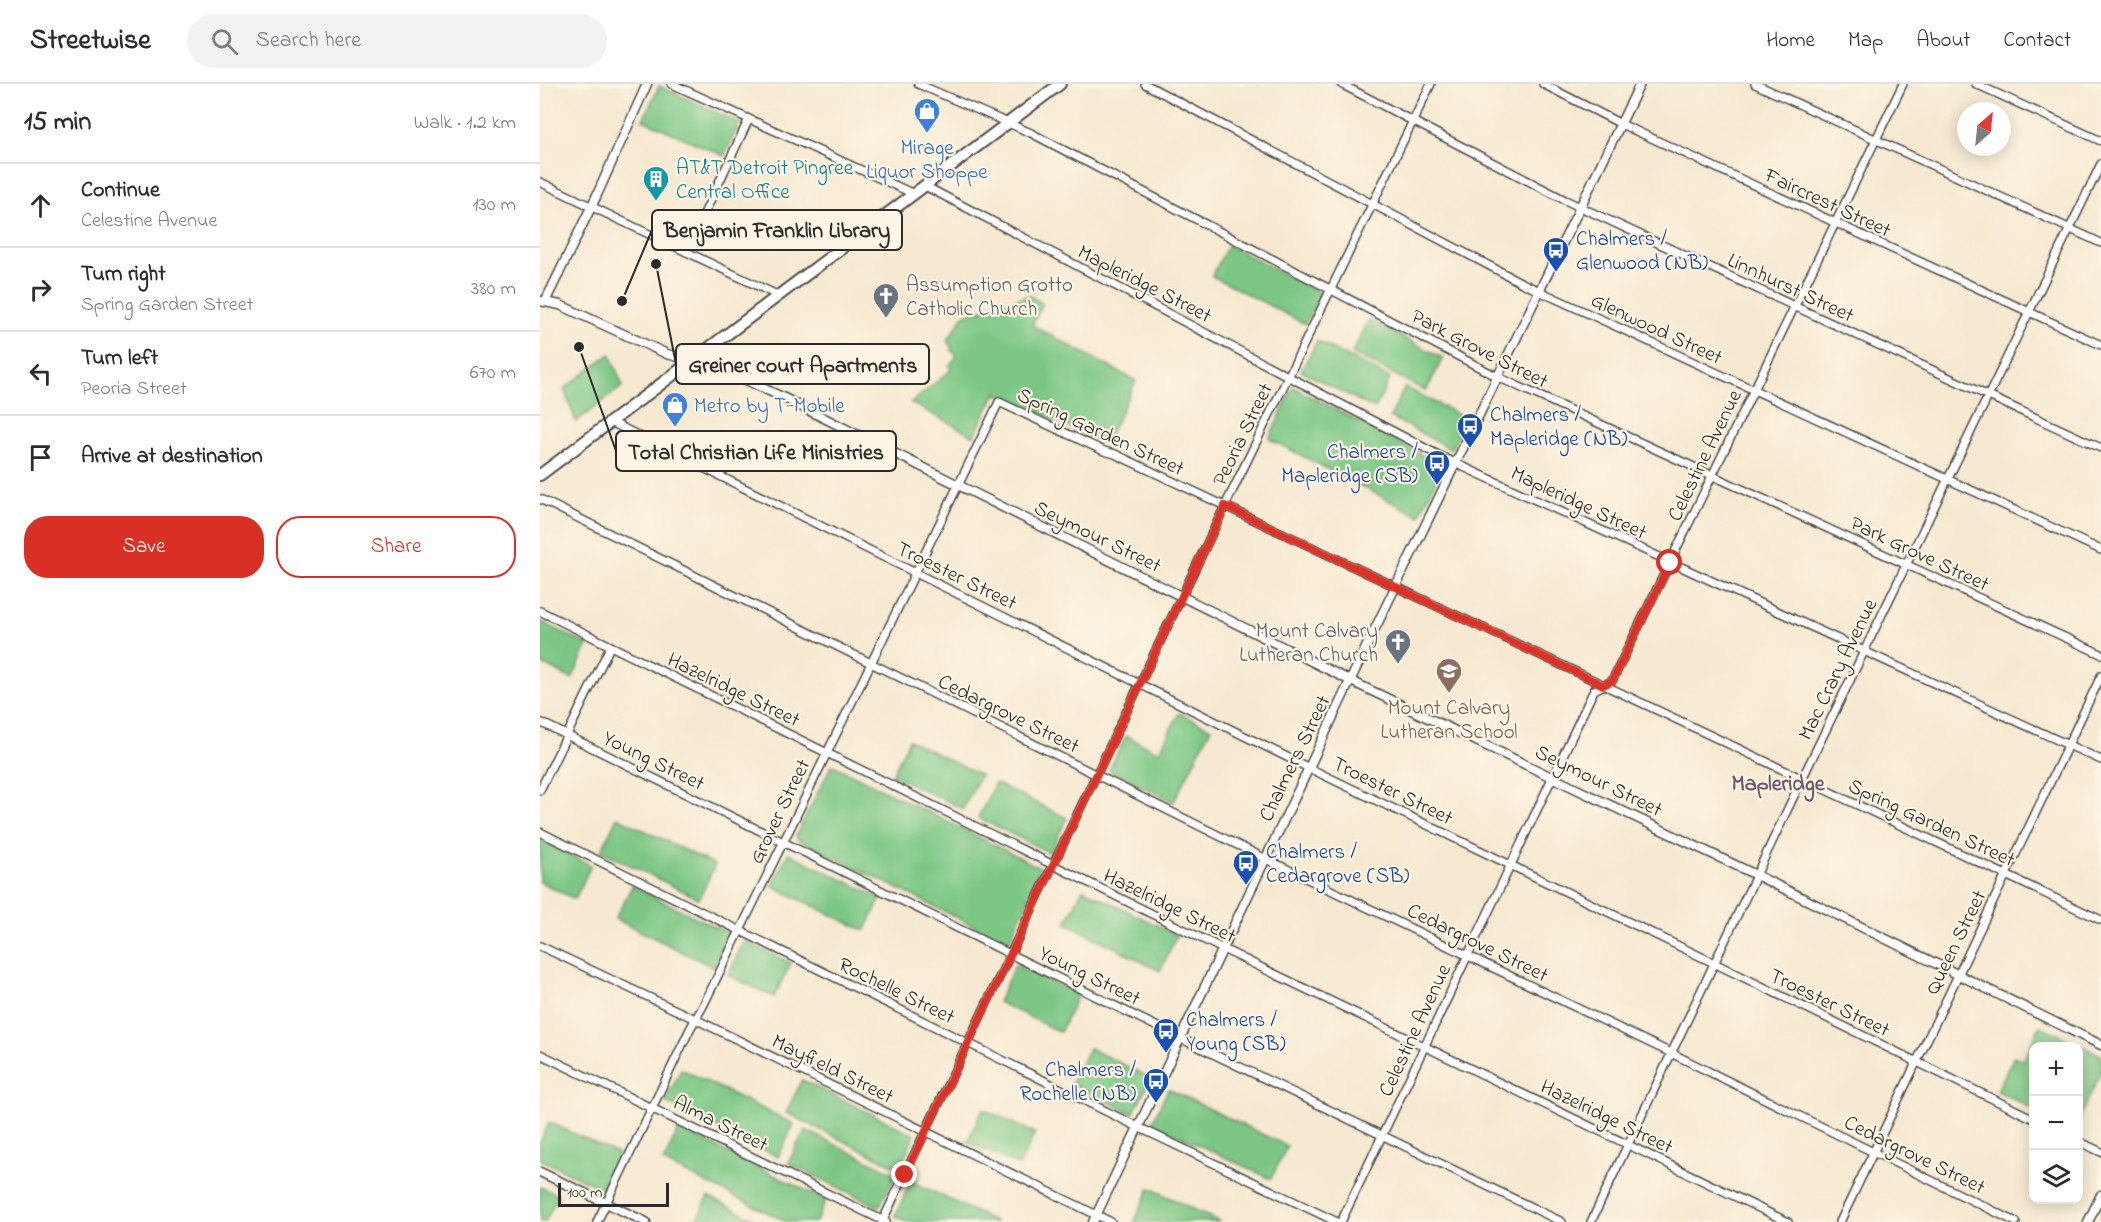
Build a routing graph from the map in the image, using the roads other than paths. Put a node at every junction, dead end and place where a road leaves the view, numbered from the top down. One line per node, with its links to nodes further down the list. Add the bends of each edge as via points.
1 (647, 84): 24 (street)
2 (672, 84): 13 (street)
3 (918, 84): 15 (street, Park Grove Street)
4 (1060, 84): 15 (main road)
5 (1145, 84): 23 (street, Glenwood Street)
6 (1341, 84): 14 (street, Linnhurst Street)
7 (1431, 84): 14 (street, Peoria Street)
8 (1543, 84): 16 (street, Faircrest Street)
9 (1641, 84): 16 (street, Chalmers Street)
10 (1755, 84): 17 (street)
11 (1903, 84): 17 (street, Celestine Avenue)
12 (1976, 84): 18 (street)
13 (749, 119): 22 (street); 29 (street)
14 (1413, 121): 23 (street, Peoria Street); 25 (street, Linnhurst Street)
15 (1008, 124): 21 (main road); 30 (street, Park Grove Street, via 1065,150)
16 (1621, 124): 25 (street, Chalmers Street); 26 (street, Faircrest Street)
17 (1876, 140): 26 (street, Celestine Avenue); 27 (street)
18 (2101, 141)
19 (2101, 164): 27 (street, Mac Crary Avenue)
20 (540, 182): 24 (street)
21 (925, 186): 22 (main road); 38 (street, Mapleridge Street)
22 (914, 194): 32 (main road)
23 (1372, 204): 30 (street, Peoria Street); 31 (street, Glenwood Street)
24 (591, 206): 29 (street); 33 (street)
25 (1580, 208): 31 (street, Chalmers Street); 34 (street, Linnhurst Street)
26 (1835, 224): 34 (street, Celestine Avenue); 35 (street, Faircrest Street)
27 (2070, 229): 28 (street); 35 (street, Mac Crary Avenue)
28 (2101, 243)
29 (686, 252): 32 (street)
30 (1330, 290): 38 (street, Peoria Street); 39 (street, Park Grove Street)
31 (1539, 291): 39 (street, Chalmers Street); 40 (street, Glenwood Street)
32 (779, 296): 37 (main road)
33 (542, 302): 37 (street, Seymour Street, via 560,305 667,354)
34 (1794, 307): 40 (street, Celestine Avenue); 41 (street, Linnhurst Street)
35 (2029, 313): 36 (street, Faircrest Street); 41 (street, Mac Crary Avenue)
36 (2101, 345)
37 (693, 361): 43 (main road); 49 (street, Seymour Street, via 780,396)
38 (1288, 376): 45 (street, Mapleridge Street); 51 (street, Peoria Street)
39 (1498, 377): 45 (street, Chalmers Street); 47 (street, Park Grove Street)
40 (1753, 391): 47 (street, Celestine Avenue); 48 (street, Glenwood Street)
41 (1988, 396): 44 (street, Linnhurst Street); 48 (street, Mac Crary Avenue)
42 (999, 402): 49 (street, Grover Street); 51 (street, Spring Garden Street)
43 (611, 422): 46 (main road); 55 (street, Troester Street)
44 (2101, 448)
45 (1456, 463): 53 (street, Mapleridge Street); 56 (street, Chalmers Street)
46 (540, 476)
47 (1712, 476): 53 (street, Celestine Avenue); 54 (street, Park Grove Street)
48 (1947, 480): 52 (street, Glenwood Street); 54 (street, Mac Crary Avenue)
49 (957, 486): 55 (street, Grover Street); 57 (street, Seymour Street)
50 (540, 499): 62 (street, Cedargrove Street)
51 (1225, 506): 56 (street, Spring Garden Street); 57 (street, Peoria Street)
52 (2101, 550)
53 (1670, 563): 60 (street, Mapleridge Street); 66 (street, Celestine Avenue, via 1612,681)
54 (1906, 565): 60 (street, Mac Crary Avenue); 61 (street, Park Grove Street)
55 (915, 572): 62 (street, Grover Street); 65 (street, Troester Street)
56 (1395, 587): 64 (street, Chalmers Street); 66 (street, Spring Garden Street)
57 (1181, 597): 64 (street, Seymour Street); 65 (street, Peoria Street)
58 (540, 611): 59 (street, Hazelridge Street)
59 (610, 647): 68 (street); 70 (street, Hazelridge Street)
60 (1863, 651): 69 (street, Mapleridge Street); 75 (street, Mac Crary Avenue)
61 (2101, 654)
62 (870, 663): 70 (street, Grover Street); 73 (street, Cedargrove Street)
63 (2101, 676): 69 (street, Queen Street)
64 (1351, 681): 72 (street, Chalmers Street); 74 (street, Seymour Street)
65 (1140, 684): 72 (street, Troester Street); 73 (street, Peoria Street)
66 (1603, 685): 74 (street, Celestine Avenue, via 1594,690); 75 (street, Spring Garden Street)
67 (540, 722): 68 (street, Young Street)
68 (567, 735): 76 (street); 78 (street, Young Street)
69 (2068, 745): 71 (street, Mapleridge Street); 83 (street, Queen Street)
70 (826, 753): 78 (street, Grover Street); 81 (street, Hazelridge Street)
71 (2101, 760)
72 (1309, 768): 79 (street, Chalmers Street); 80 (street, Troester Street)
73 (1096, 775): 79 (street, Cedargrove Street); 81 (street, Peoria Street)
74 (1552, 778): 80 (street, Celestine Avenue); 82 (street, Seymour Street)
75 (1802, 779): 82 (street, Mac Crary Avenue); 83 (street, Spring Garden Street)
76 (540, 790)
77 (540, 832): 85 (street, Rochelle Street)
78 (783, 842): 85 (street, Grover Street); 88 (street, Young Street)
79 (1266, 859): 87 (street, Chalmers Street); 89 (street, Cedargrove Street)
80 (1511, 865): 89 (street, Celestine Avenue); 90 (street, Troester Street)
81 (1053, 866): 87 (street, Hazelridge Street); 88 (street, Peoria Street)
82 (1756, 875): 90 (street, Mac Crary Avenue); 91 (street, Seymour Street)
83 (2005, 875): 84 (street, Spring Garden Street); 91 (street, Queen Street)
84 (2101, 920)
85 (740, 930): 92 (street, Grover Street); 94 (street, Rochelle Street)
86 (540, 946): 92 (street, Mayfield Street)
87 (1223, 949): 93 (street, Chalmers Street); 96 (street, Hazelridge Street)
88 (1010, 955): 93 (street, Young Street); 94 (street, Peoria Street)
89 (1468, 956): 96 (street, Celestine Avenue); 97 (street, Cedargrove Street)
90 (1714, 963): 97 (street, Mac Crary Avenue); 99 (street, Troester Street)
91 (1957, 975): 95 (street, Seymour Street); 99 (street, Queen Street)
92 (695, 1019): 100 (street, Grover Street); 103 (street, Mayfield Street)
93 (1180, 1038): 102 (street, Chalmers Street); 104 (street, Young Street)
94 (968, 1043): 102 (street, Rochelle Street); 103 (street, Peoria Street)
95 (2101, 1045)
96 (1425, 1047): 104 (street, Celestine Avenue); 105 (street, Hazelridge Street)
97 (1671, 1053): 105 (street, Mac Crary Avenue); 107 (street, Cedargrove Street)
98 (540, 1054): 100 (street, Alma Street)
99 (1916, 1062): 101 (street, Troester Street); 107 (street, Queen Street)
100 (651, 1107): 111 (street, Grover Street); 115 (street, Alma Street)
101 (2029, 1117)
102 (1138, 1127): 112 (street, Chalmers Street); 117 (street, Rochelle Street)
103 (926, 1132): 112 (street, Mayfield Street); 115 (street, Peoria Street)
104 (1383, 1136): 117 (street, Celestine Avenue); 118 (street, Young Street)
105 (1628, 1144): 119 (street, Mac Crary Avenue); 120 (street, Hazelridge Street)
106 (2083, 1144): 108 (street)
107 (1873, 1152): 121 (street, Queen Street); 122 (street, Cedargrove Street)
108 (2101, 1152)
109 (540, 1172): 111 (street)
110 (2101, 1195): 123 (street)
111 (605, 1203): 113 (street, Grover Street); 114 (street)
112 (1095, 1218): 116 (street, Mayfield Street)
113 (597, 1222)
114 (646, 1222)
115 (884, 1222)
116 (1111, 1222)
117 (1339, 1222)
118 (1562, 1222)
119 (1591, 1222)
120 (1788, 1222)
121 (1840, 1222)
122 (2016, 1222)
123 (2088, 1222)

